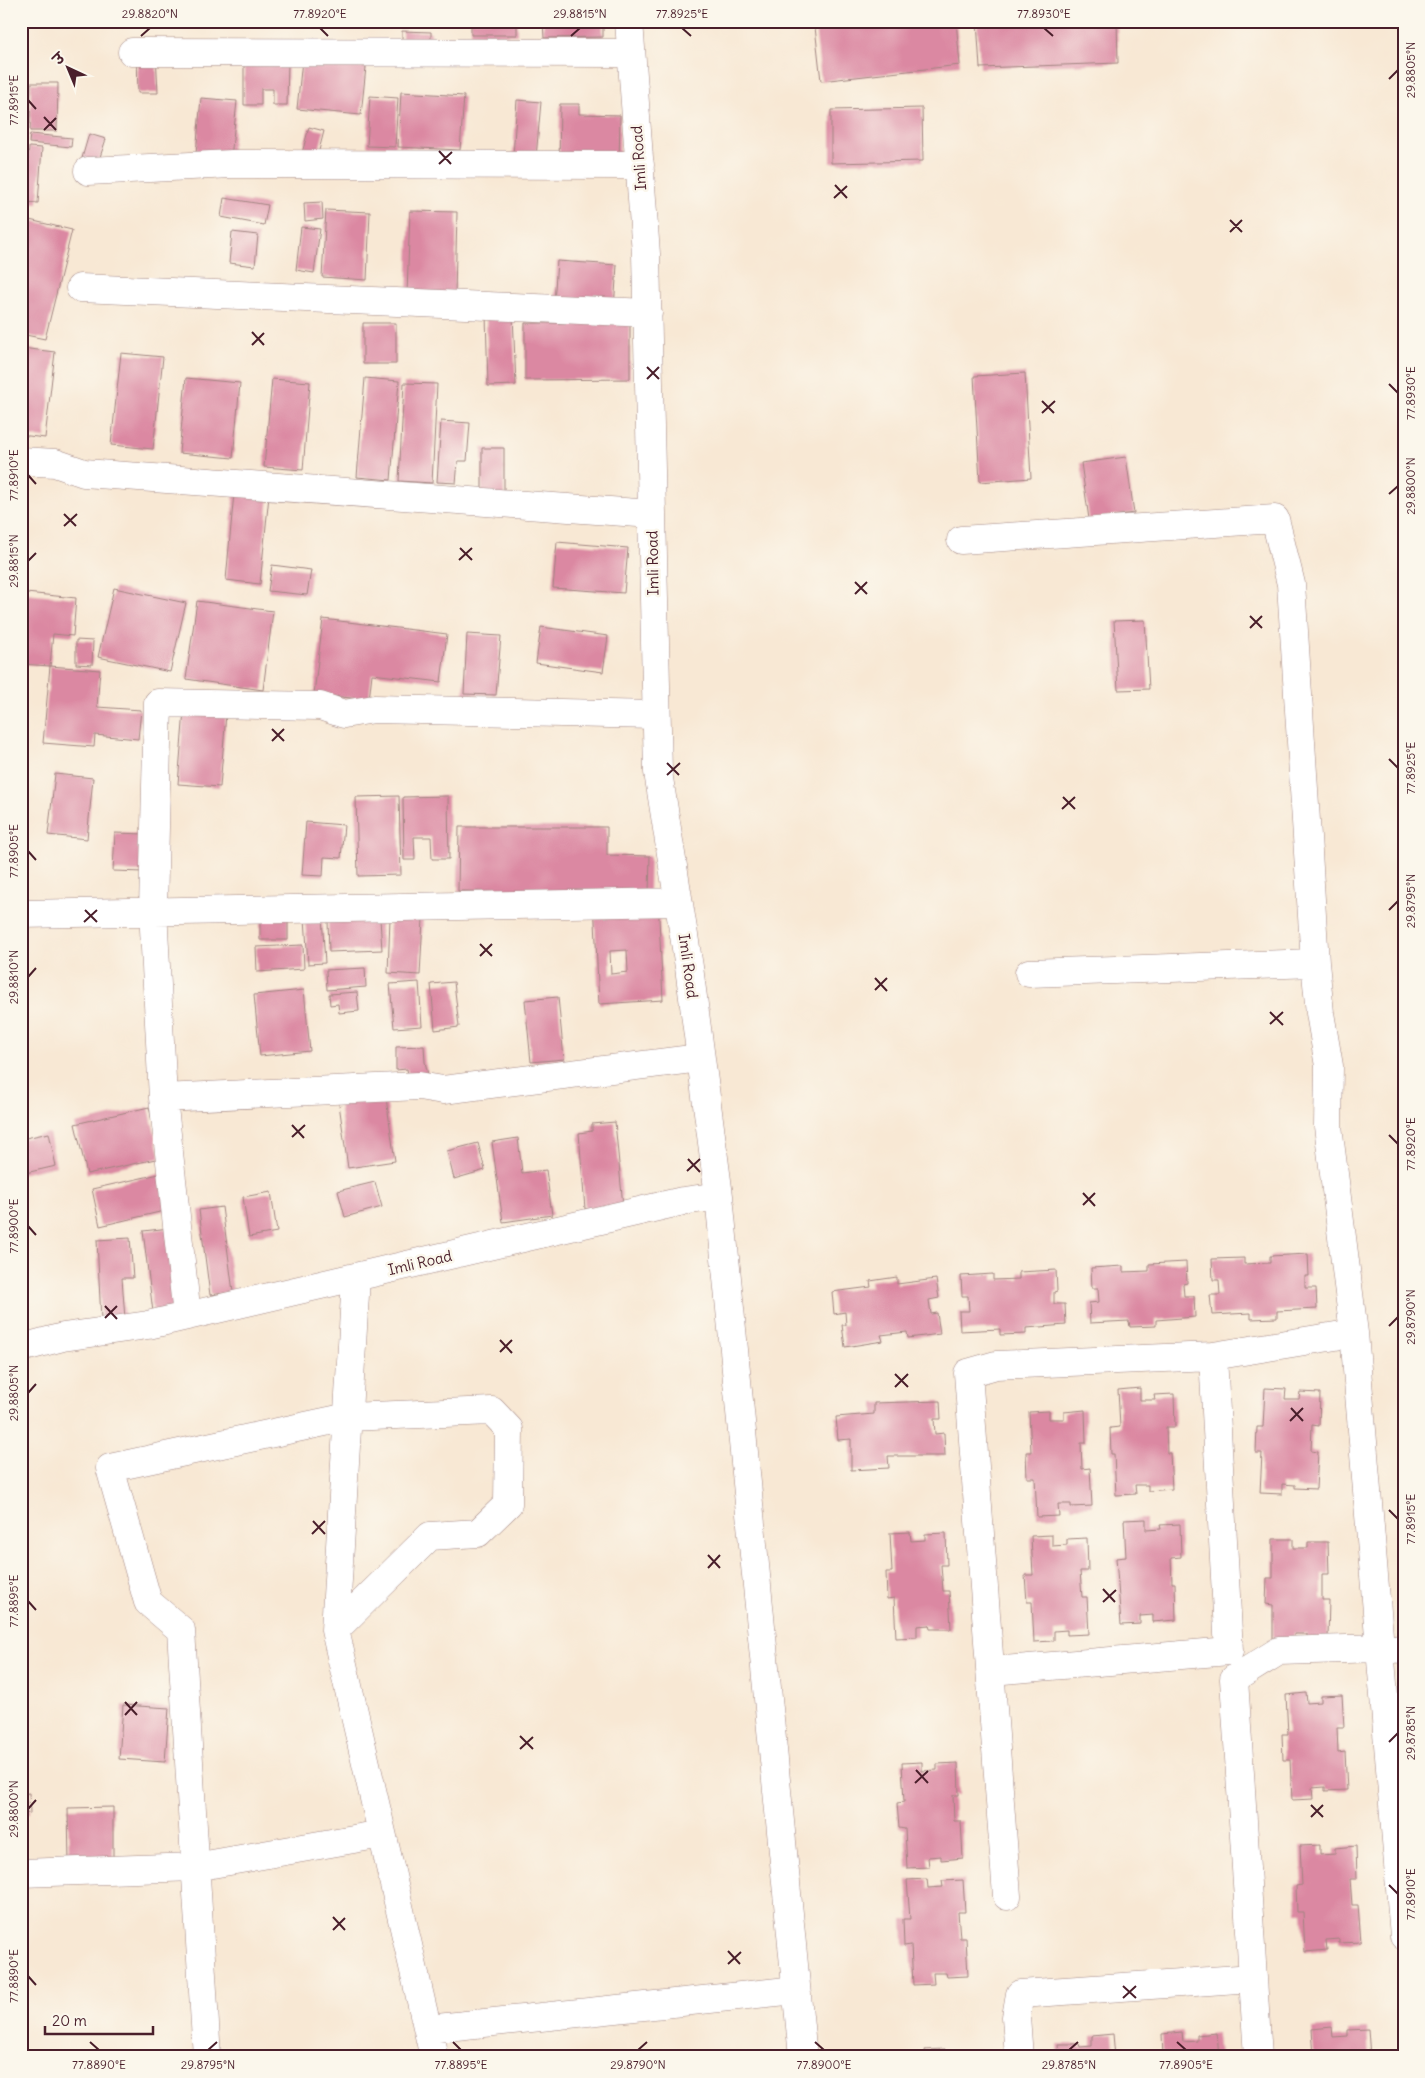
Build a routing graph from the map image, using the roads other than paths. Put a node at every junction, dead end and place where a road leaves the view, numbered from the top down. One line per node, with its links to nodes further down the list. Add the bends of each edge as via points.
1 (628, 21): 3 (street, Imli Road)
2 (132, 52): 3 (street)
3 (631, 53): 4 (street, Imli Road)
4 (640, 165): 5 (street, via 232,164); 7 (street, Imli Road)
5 (88, 172)
6 (80, 288): 7 (street)
7 (648, 313): 9 (street, Imli Road)
8 (21, 461): 9 (street, via 55,463 84,473)
9 (652, 514): 11 (street, Imli Road)
10 (961, 540): 15 (street, via 1275,519 1291,584)
11 (656, 715): 12 (street, Imli Road, via 658,772); 13 (street, via 374,708 344,714 320,706 158,703)
12 (678, 902): 13 (street); 17 (street, Imli Road)
13 (152, 910): 14 (street); 18 (street)
14 (21, 914)
15 (1315, 963): 16 (street); 22 (street, via 1329,1066 1328,1126)
16 (1029, 973)
17 (700, 1058): 18 (street, via 443,1090 419,1086); 19 (street, Imli Road)
18 (162, 1098): 21 (street)
19 (719, 1196): 20 (street, Imli Road); 35 (street)
20 (356, 1278): 21 (street, Imli Road); 25 (street)
21 (187, 1316): 23 (street, Imli Road, via 148,1325 62,1336)
22 (1354, 1333): 24 (street); 27 (street)
23 (21, 1348)
24 (1213, 1356): 28 (street, via 1229,1650); 28 (street, via 996,1365 968,1373)
25 (348, 1417): 26 (street); 26 (street, via 492,1411 509,1429 508,1504 478,1533 430,1536); 30 (street, via 110,1468 148,1602 181,1630)
26 (335, 1630): 29 (street)
27 (1392, 1648): 33 (street); 34 (street, via 1279,1650 1234,1679)
28 (992, 1671): 32 (street)
29 (382, 1834): 30 (street); 36 (street)
30 (195, 1867): 31 (street); 37 (street)
31 (21, 1873)
32 (1007, 1896)
33 (1404, 1936)
34 (1253, 1978): 40 (street, via 1020,1994 1016,2017); 41 (street)
35 (796, 1990): 36 (street); 39 (street)
36 (428, 2029): 38 (street)
37 (207, 2057)
38 (434, 2057)
39 (803, 2057)
40 (1019, 2057)
41 (1258, 2057)

